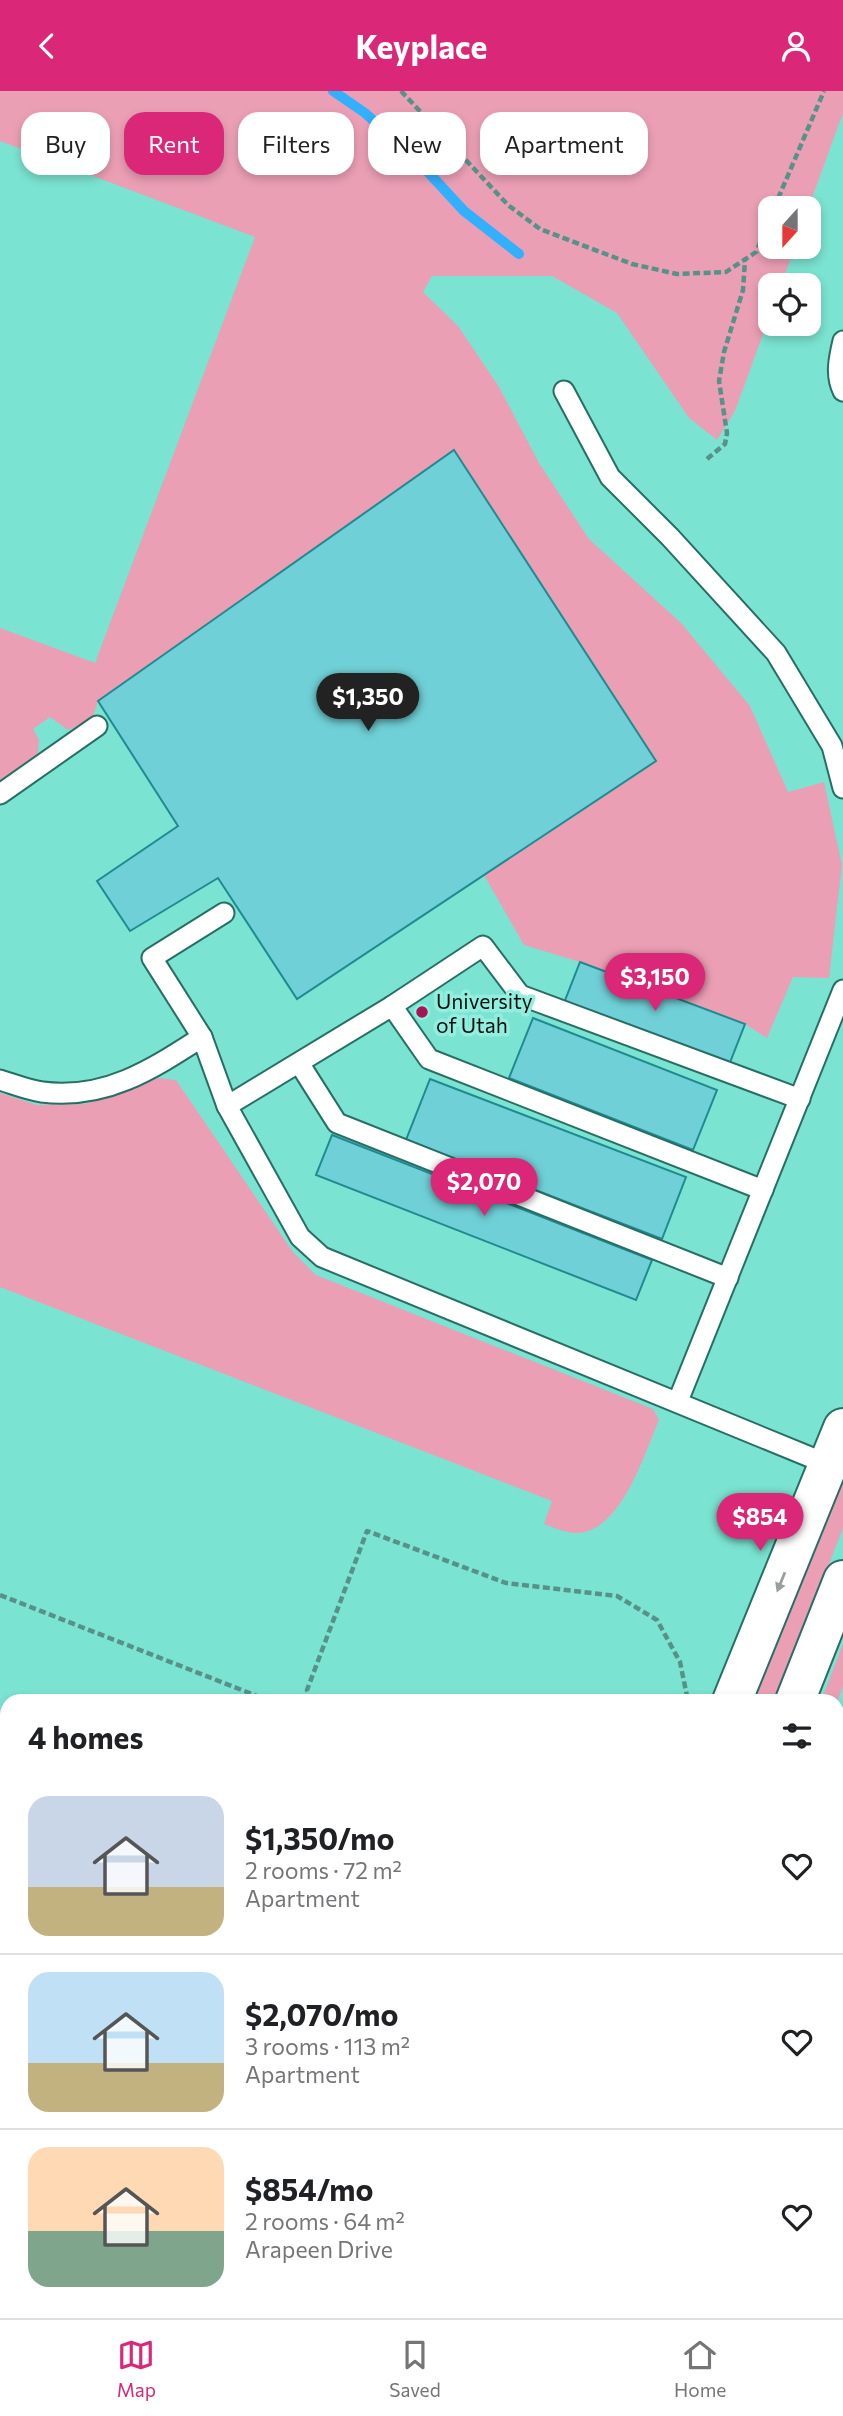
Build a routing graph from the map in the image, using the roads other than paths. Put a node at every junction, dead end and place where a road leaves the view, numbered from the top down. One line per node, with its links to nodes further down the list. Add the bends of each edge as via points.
1 (843, 341): 3 (lane, via 838,372)
2 (564, 391): 5 (lane, via 610,477 776,653 832,745)
3 (843, 391)
4 (97, 726): 6 (lane)
5 (843, 788)
6 (0, 794)
7 (224, 913): 11 (lane, via 152,958)
8 (843, 990): 10 (lane)
9 (392, 1006): 12 (lane); 14 (lane, via 483,946 520,995); 16 (lane, via 429,1059)
10 (838, 1019): 14 (lane)
11 (202, 1037): 13 (lane, via 134,1079 89,1092 41,1092); 15 (lane)
12 (299, 1063): 15 (lane); 17 (lane, via 337,1123)
13 (0, 1080)
14 (800, 1099): 16 (lane)
15 (227, 1106): 18 (lane, via 300,1237 323,1257)
16 (763, 1190): 17 (lane)
17 (728, 1277): 18 (lane)
18 (678, 1401): 20 (lane)
19 (843, 1428): 20 (street)
20 (836, 1467): 22 (street, one-way to 22)
21 (843, 1580): 23 (street)
22 (735, 1694)
23 (798, 1694)

